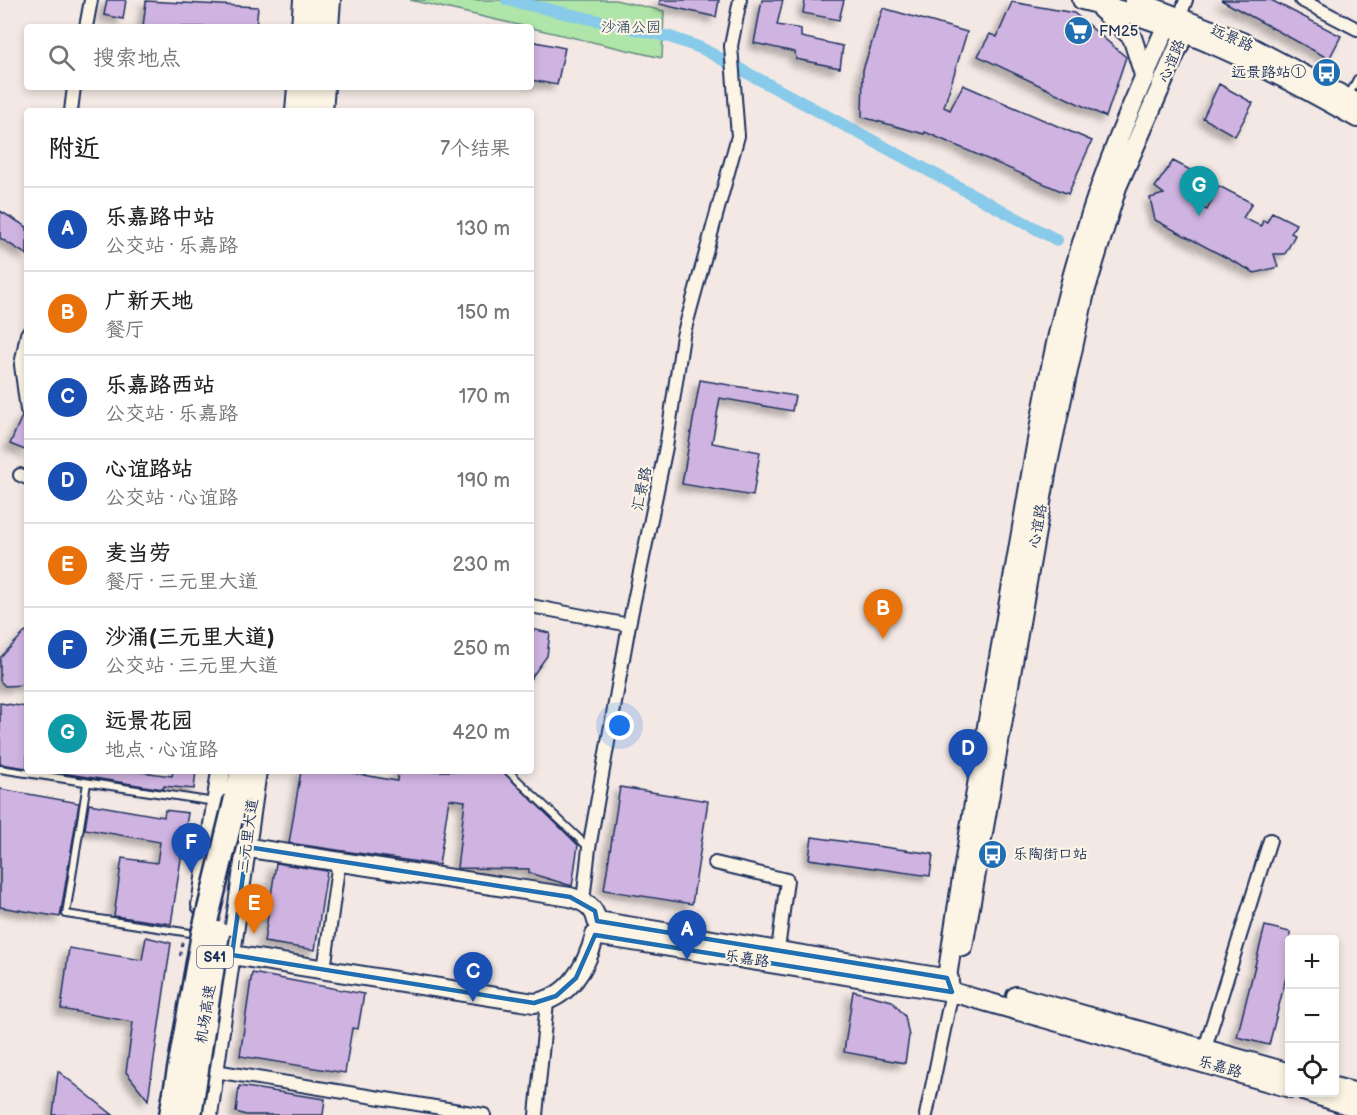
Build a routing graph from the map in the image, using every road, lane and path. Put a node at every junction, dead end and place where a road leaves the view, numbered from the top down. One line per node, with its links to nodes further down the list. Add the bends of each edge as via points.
1 (91, 0): 10 (street)
2 (303, 0): 11 (street)
3 (318, 0): 12 (highway)
4 (331, 0): 13 (street)
5 (740, 0): 30 (street, 汇景路, via 732,46 738,136 683,336 666,447)
6 (1134, 0): 9 (street, 远景路)
7 (1301, 0): 14 (street)
8 (1087, 1): 9 (street, 远景路); 15 (street, via 1112,16 1132,37)
9 (1179, 19): 15 (street, 心谊路); 21 (street, 远景路, via 1242,42); 26 (street, 远景路); 52 (street, 心谊路, via 1117,187 1085,292 1048,463)
10 (87, 24)
11 (301, 24)
12 (316, 24)
13 (329, 24)
14 (1357, 29)
15 (1146, 78): 52 (street, 心谊路, via 1096,197 1064,311 968,836)
16 (1357, 79): 21 (lane)
17 (74, 90): 22 (street)
18 (297, 90): 23 (street)
19 (312, 90): 24 (highway)
20 (325, 90): 25 (street)
21 (1353, 100)
22 (71, 108)
23 (295, 108)
24 (310, 108)
25 (323, 108)
26 (1357, 118)
27 (24, 350): 28 (street)
28 (24, 388)
29 (534, 607): 30 (street)
30 (629, 625): 43 (street, 汇景路)
31 (0, 770): 32 (lane)
32 (24, 774)
33 (27, 774): 38 (lane)
34 (222, 774): 39 (street, 三元里大道)
35 (241, 774): 39 (highway, 机场高速 / S41)
36 (254, 774): 39 (street, 三元里大道)
37 (511, 774): 43 (lane)
38 (87, 783): 39 (lane); 48 (lane, via 66,914)
39 (230, 800): 41 (street, 三元里大道); 42 (street, 三元里大道); 62 (highway, bridge); 63 (highway, 机场高速 / S41, bridge)
40 (1270, 840): 54 (street)
41 (210, 842): 42 (street); 48 (street, 三元里大道)
42 (247, 847): 44 (street); 50 (street, 三元里大道)
43 (589, 848): 46 (street, 汇景路)
44 (339, 861): 46 (street); 51 (street)
45 (715, 863): 49 (street, via 787,880)
46 (583, 901): 47 (street, via 595,911)
47 (596, 928): 49 (street, 乐嘉路); 52 (street, 乐嘉路); 53 (street, via 585,965 576,978)
48 (197, 934): 62 (street, 三元里大道)
49 (778, 950): 52 (street, 乐嘉路)
50 (232, 955): 51 (street); 55 (street, 三元里大道)
51 (324, 970): 53 (street)
52 (952, 983): 54 (street, 乐嘉路); 57 (street, 乐嘉路); 67 (street)
53 (547, 1002): 66 (street)
54 (1205, 1048): 56 (street, 乐嘉路)
55 (214, 1071): 64 (street, 三元里大道); 65 (street)
56 (1285, 1072)
57 (1285, 1086)
58 (1339, 1088): 59 (street)
59 (1357, 1094)
60 (1322, 1097): 61 (street)
61 (1357, 1108)
62 (173, 1115)
63 (190, 1115)
64 (208, 1115)
65 (484, 1115)
66 (536, 1115)
67 (926, 1115)

